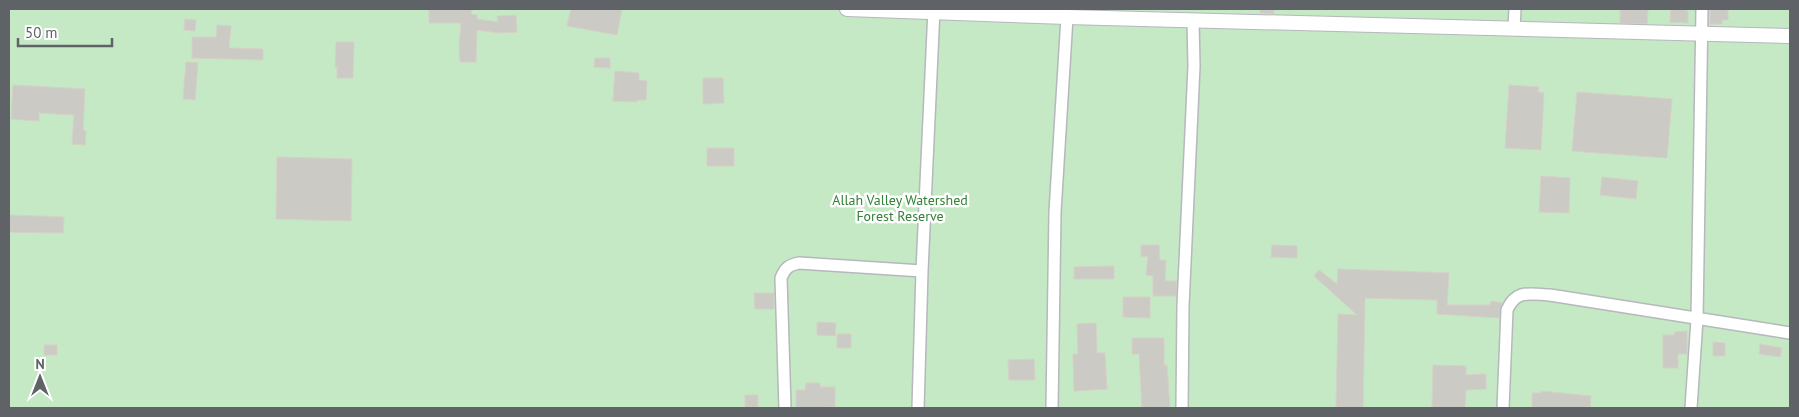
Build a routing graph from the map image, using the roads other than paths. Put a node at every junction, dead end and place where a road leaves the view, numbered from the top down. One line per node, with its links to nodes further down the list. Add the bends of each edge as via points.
1 (848, 9): 4 (street)
2 (1514, 9): 7 (street)
3 (1702, 9): 8 (street)
4 (934, 10): 5 (street); 10 (street)
5 (1067, 17): 6 (street); 15 (street, via 1055,212)
6 (1193, 20): 7 (street); 16 (street, via 1194,66 1182,306)
7 (1514, 28): 8 (street)
8 (1702, 34): 9 (street); 11 (street)
9 (1790, 36)
10 (922, 271): 13 (street, via 790,264 781,278); 14 (street)
11 (1697, 319): 12 (street); 17 (street, via 1550,295 1526,293 1517,296 1507,310); 18 (street)
12 (1790, 333)
13 (785, 408)
14 (918, 408)
15 (1052, 408)
16 (1182, 408)
17 (1503, 408)
18 (1691, 408)

